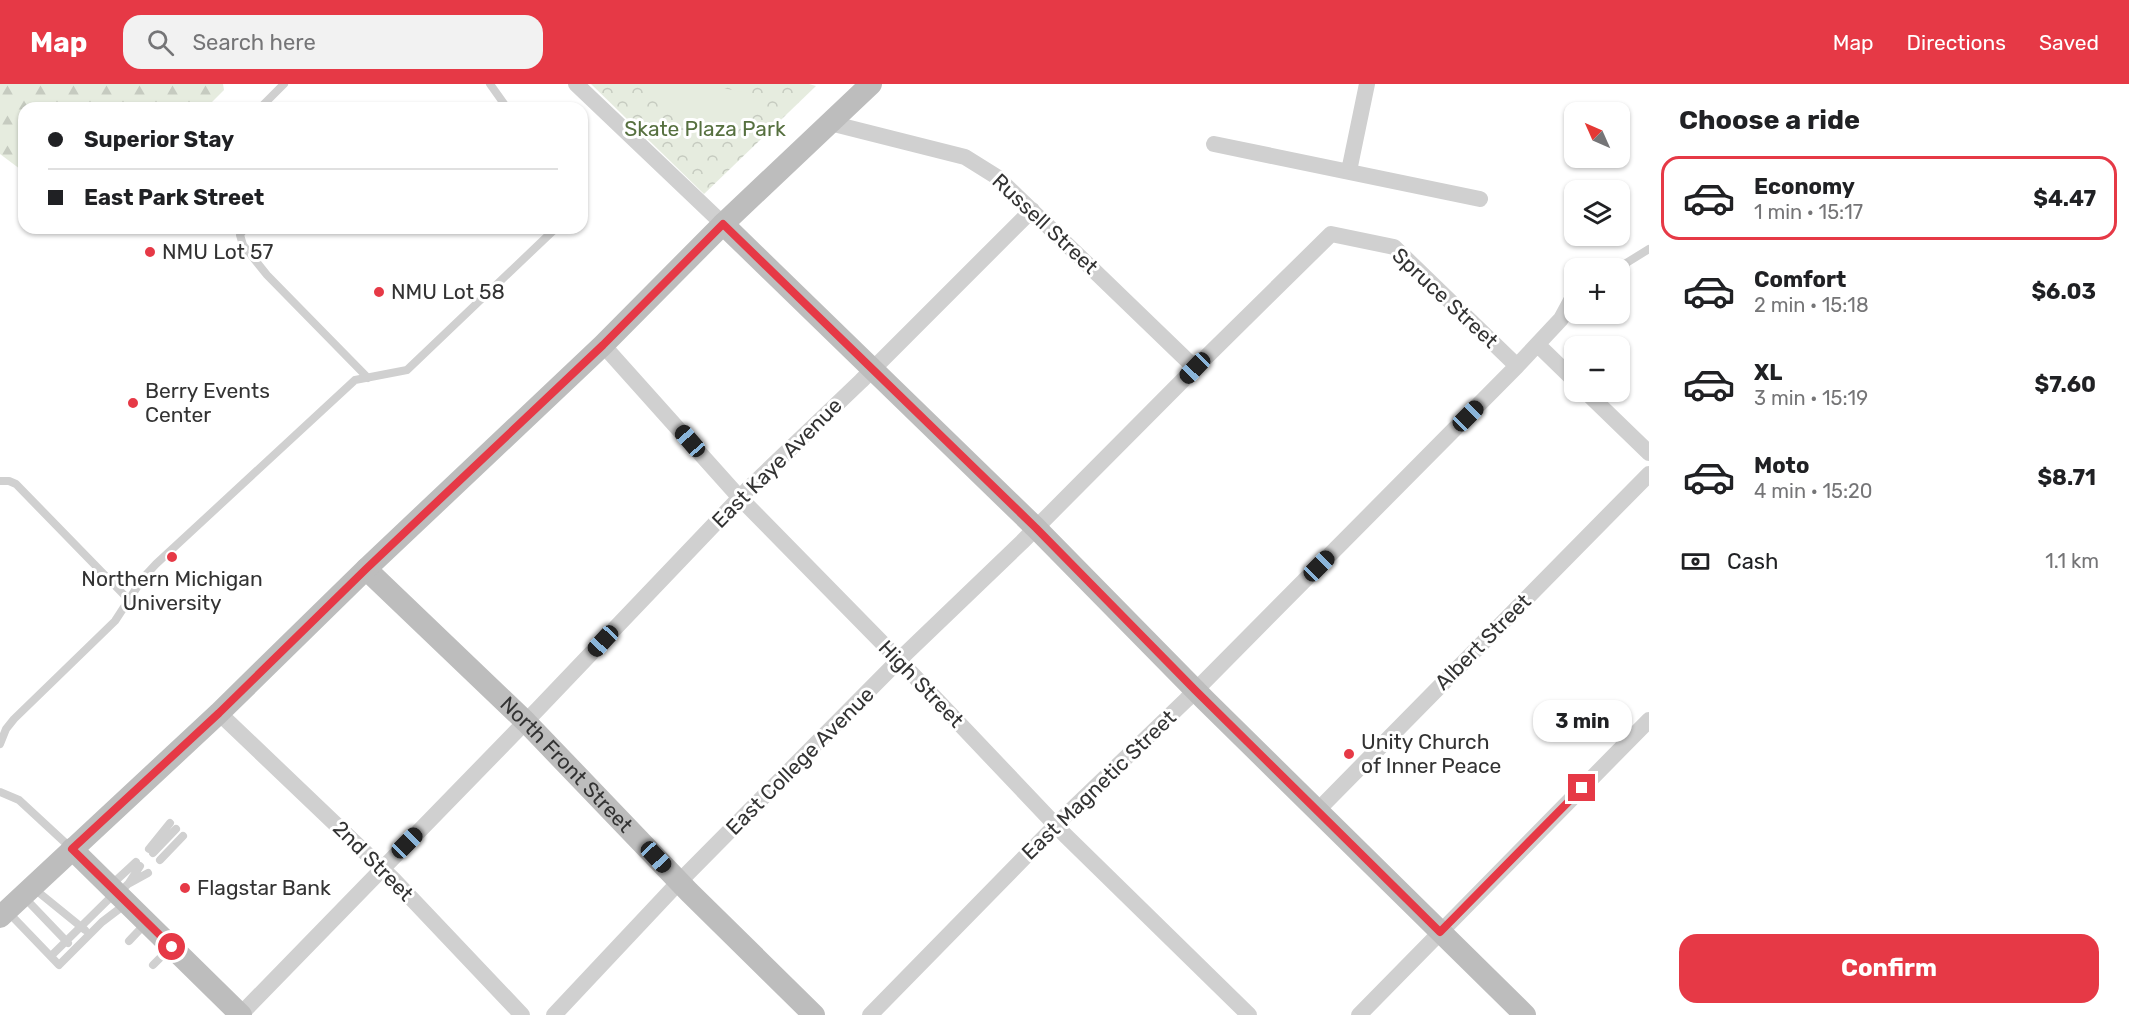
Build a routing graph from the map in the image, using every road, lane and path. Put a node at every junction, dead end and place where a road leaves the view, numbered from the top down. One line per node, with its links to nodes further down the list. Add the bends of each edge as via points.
1 (284, 84): 6 (lane)
2 (490, 84): 7 (lane)
3 (576, 84): 13 (street)
4 (871, 84): 8 (street)
5 (1367, 84): 10 (street)
6 (266, 102)
7 (503, 102)
8 (830, 123): 12 (street, Russell Street, via 966,157 997,177); 13 (street)
9 (1214, 144): 10 (street)
10 (1349, 171): 11 (street)
11 (1480, 199)
12 (1032, 210): 23 (street, Russell Street); 24 (street, East Kaye Avenue)
13 (723, 224): 20 (street); 24 (street)
14 (241, 234): 26 (lane, via 243,245 267,275)
15 (550, 234): 26 (lane, via 407,370)
16 (1331, 234): 22 (street, Spruce Street, via 1394,247); 23 (street, East College Avenue)
17 (1649, 249): 18 (lane)
18 (1630, 261)
19 (1564, 314): 21 (street, East Magnetic Street)
20 (603, 345): 31 (street, High Street); 33 (street)
21 (1538, 345): 22 (street, East Magnetic Street); 25 (street)
22 (1517, 366): 36 (street, East Magnetic Street)
23 (1195, 368): 32 (street, East College Avenue)
24 (872, 369): 31 (street, East Kaye Avenue); 32 (street)
25 (1564, 370)
26 (368, 378): 34 (lane, via 356,380 156,564)
27 (1596, 402): 28 (street)
28 (1649, 453)
29 (1649, 474): 42 (street, Albert Street)
30 (0, 482): 34 (lane, via 15,484)
31 (740, 498): 35 (street, High Street); 39 (street, East Kaye Avenue)
32 (1036, 528): 35 (street, East College Avenue); 36 (street)
33 (366, 569): 37 (street); 39 (street, North Front Street)
34 (129, 600): 40 (lane, via 115,621 14,718)
35 (899, 660): 43 (street, High Street); 49 (street, East College Avenue)
36 (1195, 690): 42 (street); 43 (street, East Magnetic Street)
37 (219, 713): 46 (street); 47 (street, 2nd Street)
38 (1649, 720): 54 (street)
39 (526, 722): 47 (street, East Kaye Avenue); 49 (street, North Front Street)
40 (0, 744)
41 (0, 792): 46 (lane, via 19,800)
42 (1317, 811): 54 (street)
43 (1056, 825): 66 (street, East Magnetic Street); 67 (street, High Street)
44 (173, 826): 45 (lane, via 154,854)
45 (183, 836)
46 (72, 849): 50 (street); 51 (street)
47 (382, 868): 62 (street, East Kaye Avenue); 63 (street, 2nd Street)
48 (148, 873): 50 (lane)
49 (679, 882): 64 (street, East College Avenue); 65 (street, North Front Street)
50 (120, 892): 50 (lane, via 138,864); 52 (street); 53 (lane); 55 (lane)
51 (15, 903): 53 (lane); 56 (lane); 60 (lane)
52 (147, 922): 57 (lane); 58 (street)
53 (81, 927): 55 (lane); 56 (lane)
54 (1440, 932): 68 (street); 69 (street)
55 (90, 934): 59 (lane)
56 (66, 941): 59 (lane); 60 (lane)
57 (129, 941)
58 (172, 947): 61 (lane); 62 (street)
59 (74, 950): 60 (lane, via 59,964)
60 (51, 956)
61 (153, 965)
62 (241, 1015)
63 (522, 1015)
64 (554, 1015)
65 (814, 1015)
66 (870, 1015)
67 (1249, 1015)
68 (1359, 1015)
69 (1525, 1015)

